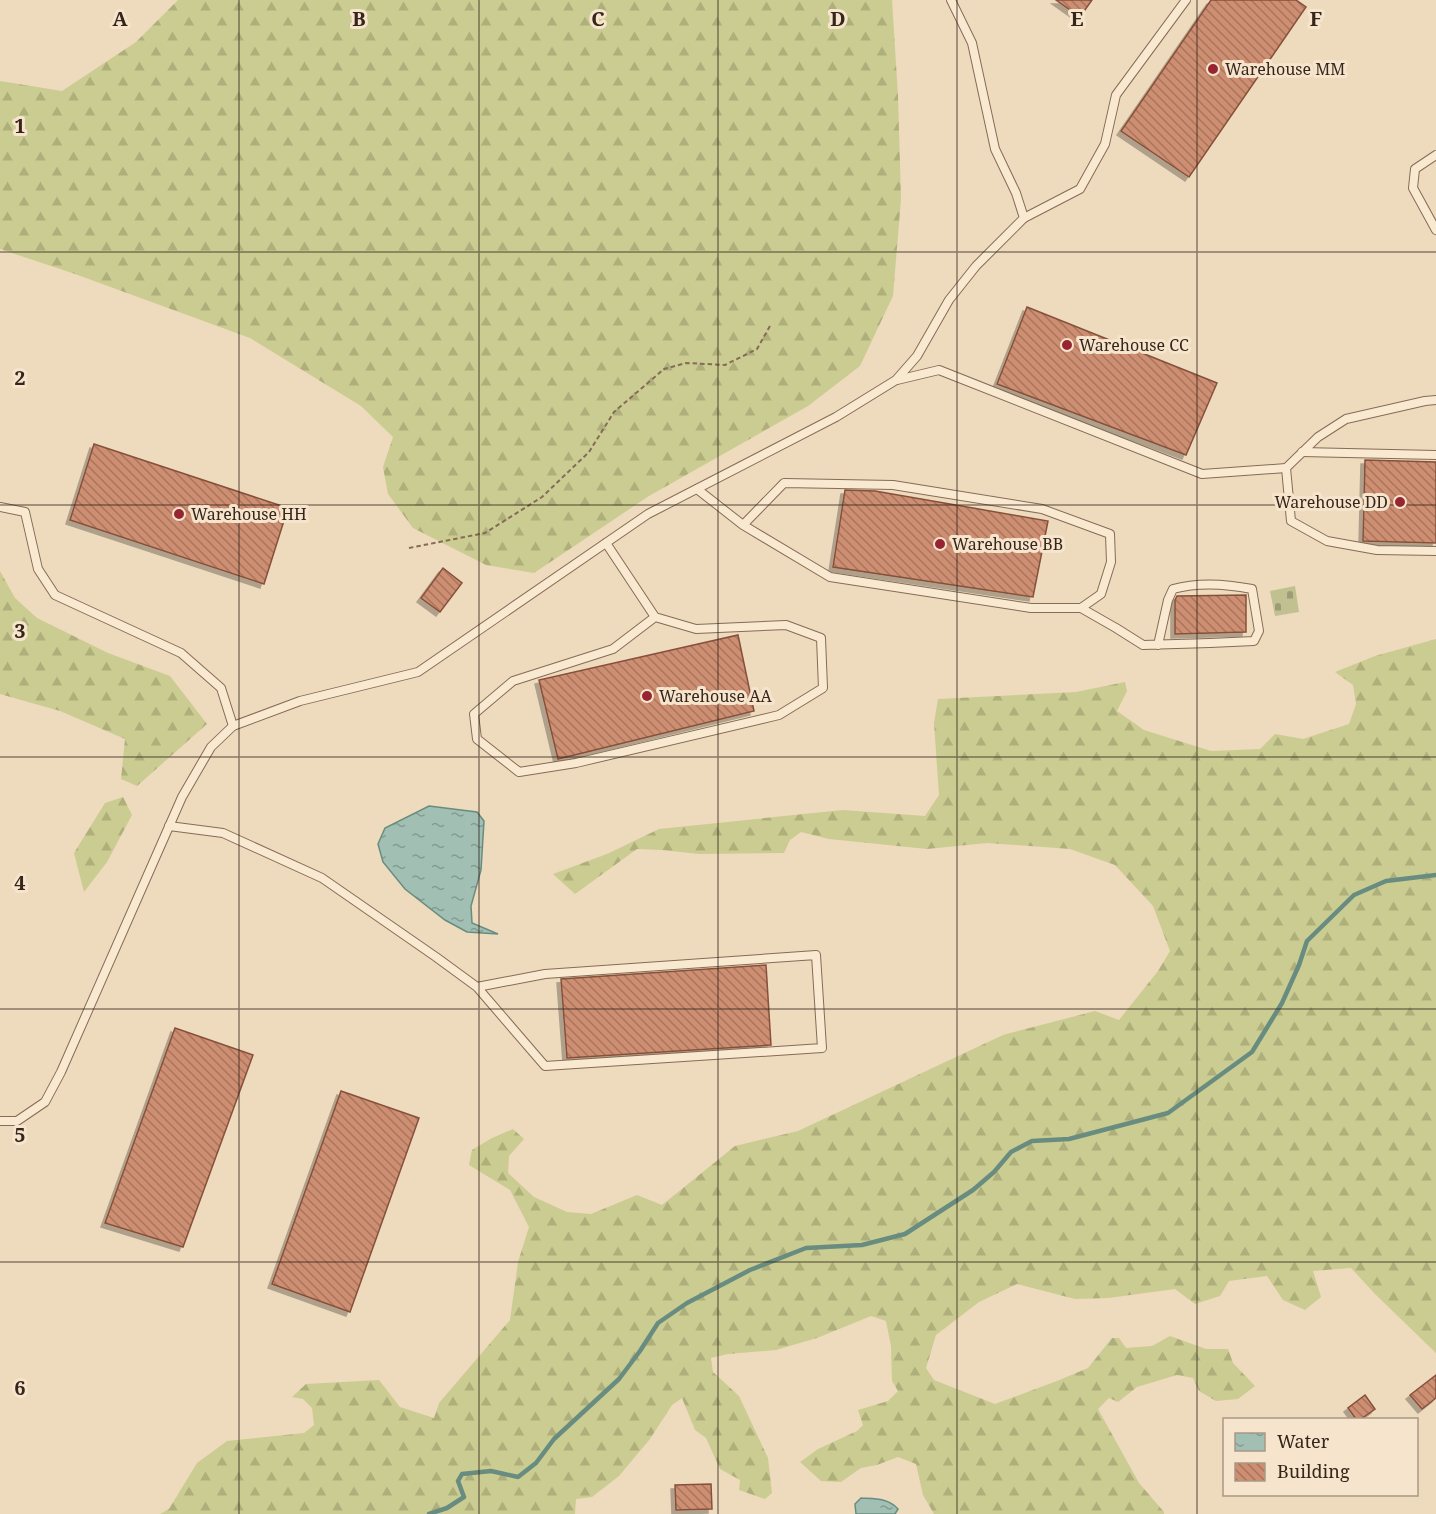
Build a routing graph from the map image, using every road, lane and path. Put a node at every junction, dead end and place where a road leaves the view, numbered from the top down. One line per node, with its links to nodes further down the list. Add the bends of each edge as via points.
1 (951, 0): 4 (lane, via 972,44 995,149)
2 (1186, 0): 4 (lane, via 1116,95 1105,144 1080,189)
3 (1436, 155): 5 (lane, via 1415,169 1413,188)
4 (1024, 218): 7 (lane, via 976,266 949,300 917,356)
5 (1436, 230)
6 (770, 326): 16 (path, via 757,349 724,365 686,363 664,369 614,412 590,452 542,497 486,533)
7 (896, 380): 11 (lane, via 939,370 1202,474); 12 (lane, via 836,417)
8 (1436, 400): 9 (lane, via 1346,419)
9 (1302, 452): 10 (lane); 11 (lane)
10 (1436, 455)
11 (1286, 468): 17 (lane, via 1291,521 1327,541 1377,550)
12 (697, 489): 14 (lane); 15 (lane, via 648,514)
13 (0, 507): 21 (lane, via 25,512 38,569 55,596 181,652 221,688)
14 (743, 525): 18 (lane, via 830,577 1031,608); 18 (lane, via 784,483 893,485 1042,509 1110,534 1110,562 1101,594)
15 (606, 543): 19 (lane); 21 (lane, via 418,672 300,700)
16 (409, 548)
17 (1436, 551)
18 (1081, 608): 20 (lane, via 1143,645)
19 (655, 617): 19 (lane, via 696,629 786,625 821,638 823,688 779,715 576,763 519,772 477,739 474,714 513,681 613,649)
20 (1158, 645): 20 (lane, via 1254,641 1259,631 1252,589 1231,585 1173,589)
21 (233, 726): 22 (lane, via 211,747)
22 (169, 826): 23 (lane, via 223,833 322,878); 24 (lane, via 45,1102 17,1121)
23 (477, 987): 23 (lane, via 545,1066 822,1048 816,955 545,974)
24 (0, 1121)

